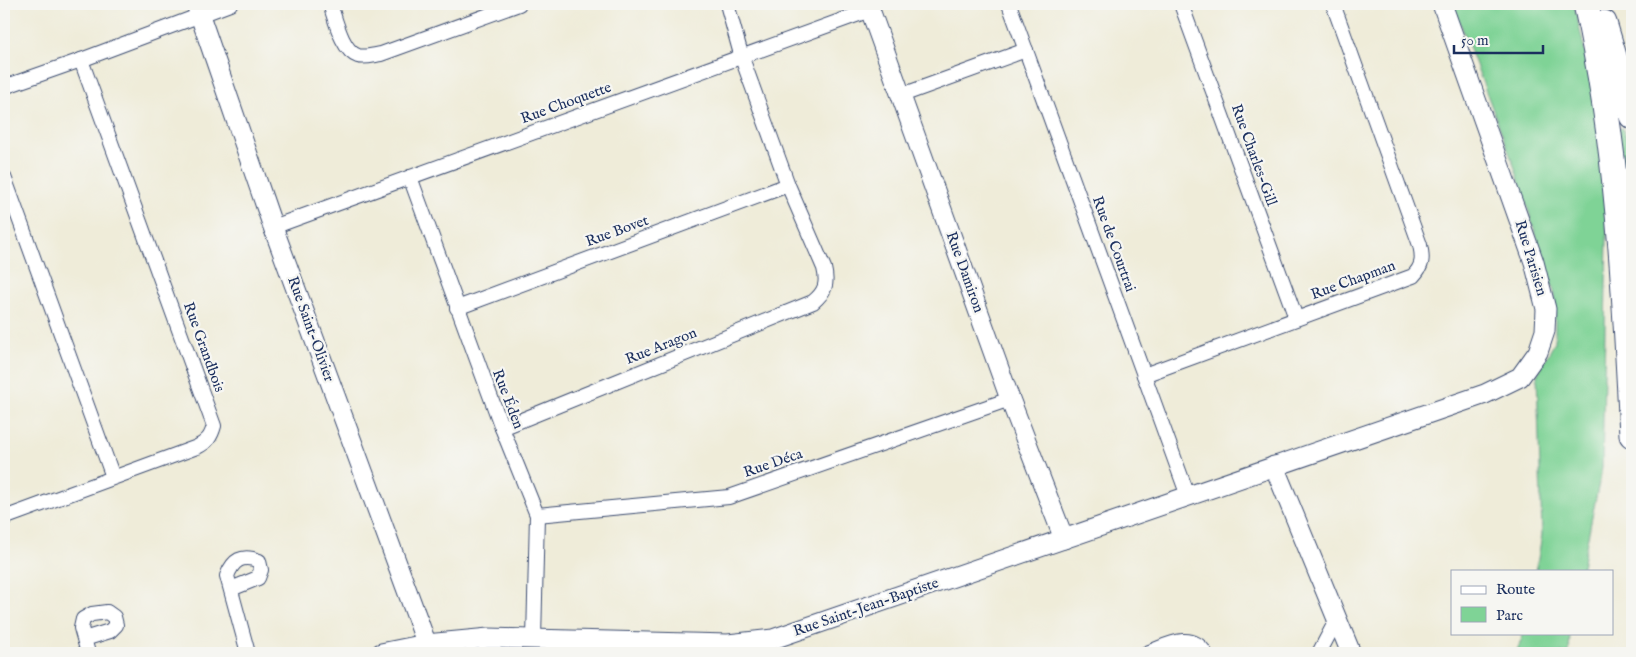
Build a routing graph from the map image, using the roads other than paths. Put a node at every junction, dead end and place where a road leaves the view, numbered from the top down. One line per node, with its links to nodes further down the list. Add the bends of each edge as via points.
1 (230, 4): 12 (street)
2 (330, 4): 3 (street, via 350,52 370,56)
3 (519, 4)
4 (727, 4): 14 (street)
5 (1009, 4): 13 (street, Rue de Courtrai)
6 (1181, 4): 24 (street, Rue Charles-Gill)
7 (1333, 4): 24 (street, Rue Chapman, via 1420,245 1422,264 1413,276)
8 (1442, 4): 29 (street, Rue Parisien, via 1534,262 1546,309 1545,331 1538,352 1520,377 1485,394)
9 (1586, 4): 28 (highway, via 1615,182)
10 (1598, 4): 18 (highway)
11 (869, 7): 14 (street, Rue Choquette); 17 (street, Rue Damiron)
12 (198, 10): 15 (street); 22 (street, Rue Saint-Olivier)
13 (1026, 50): 17 (street); 25 (street, Rue de Courtrai)
14 (742, 58): 20 (street, Rue Choquette); 21 (street)
15 (81, 60): 16 (street); 30 (street, Rue Grandbois, via 214,426 212,435 197,447)
16 (4, 87)
17 (902, 95): 26 (street, Rue Damiron)
18 (1632, 116)
19 (4, 176): 30 (street)
20 (410, 177): 22 (street, Rue Choquette); 23 (street, Rue Éden)
21 (788, 185): 23 (street, Rue Bovet); 27 (street, Rue Aragon, via 826,276 826,286 813,302)
22 (274, 227): 39 (street, Rue Saint-Olivier)
23 (456, 308): 27 (street, Rue Éden)
24 (1296, 318): 25 (street, Rue Chapman)
25 (1144, 375): 31 (street, Rue de Courtrai)
26 (1010, 399): 32 (street, Rue Déca, via 729,496); 34 (street, Rue Damiron)
27 (502, 428): 32 (street, Rue Éden)
28 (1632, 435)
29 (1274, 466): 31 (street, Rue Saint-Jean-Baptiste); 36 (street)
30 (114, 477): 33 (street, Rue Grandbois)
31 (1188, 496): 34 (street, Rue Saint-Jean-Baptiste)
32 (537, 515): 38 (street, Rue Éden)
33 (4, 518)
34 (1064, 539): 40 (street, Rue Saint-Jean-Baptiste, via 774,639)
35 (231, 589): 42 (street)
36 (1337, 618): 46 (street); 47 (street)
37 (84, 639): 41 (street)
38 (534, 639): 39 (street, Rue Saint-Jean-Baptiste, via 489,638); 40 (street, Rue Saint-Jean-Baptiste)
39 (428, 648): 43 (street, Rue Saint-Jean-Baptiste)
40 (729, 649)
41 (88, 653)
42 (248, 653)
43 (381, 653)
44 (1147, 653): 45 (street, via 1184,640 1194,642)
45 (1205, 653)
46 (1319, 653)
47 (1351, 653)

